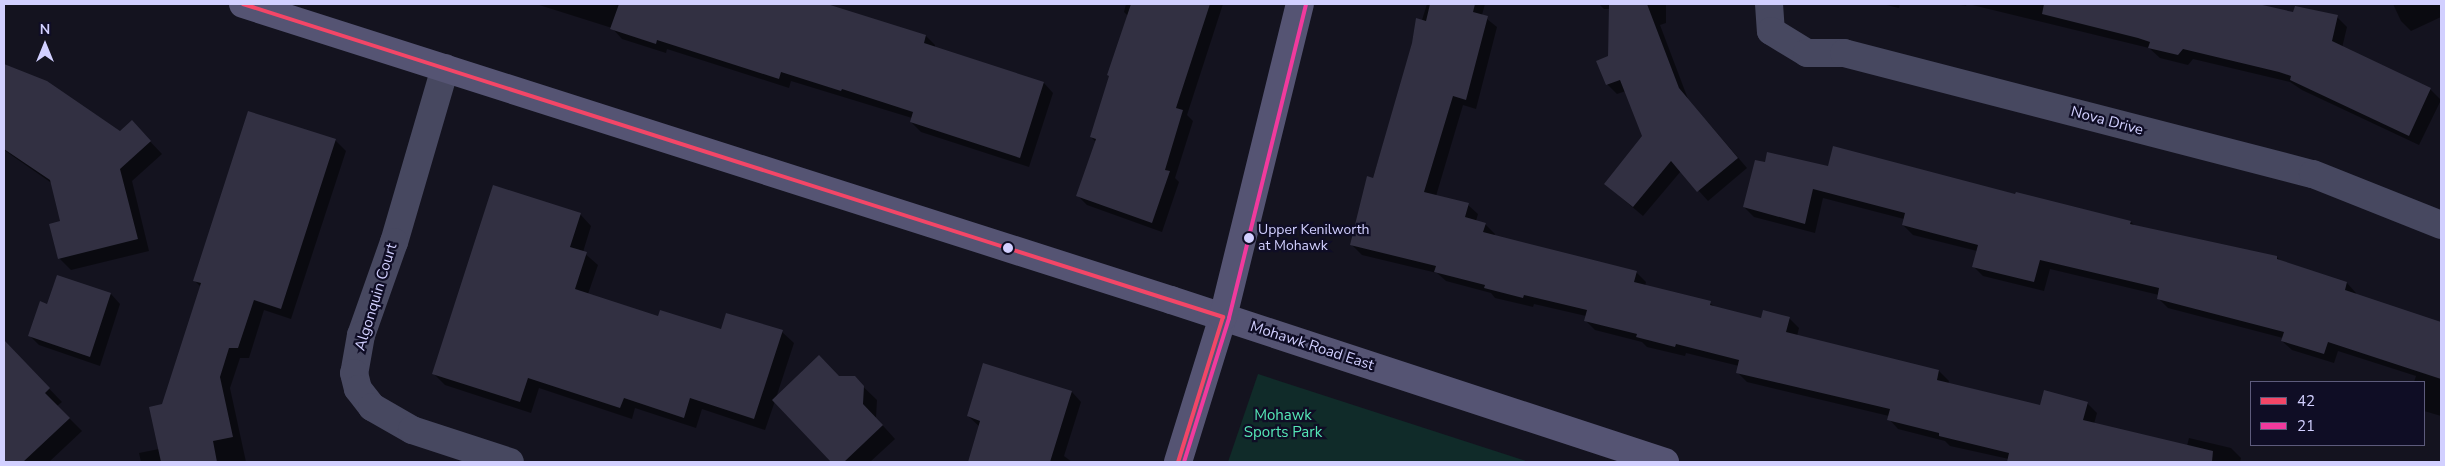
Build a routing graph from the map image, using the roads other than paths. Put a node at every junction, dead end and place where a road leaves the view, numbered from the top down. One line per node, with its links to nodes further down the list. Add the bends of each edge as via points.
1 (243, 4): 4 (main road, Mohawk Road East)
2 (1300, 4): 6 (main road)
3 (1769, 4): 5 (street, Nova Drive, via 1771,31 1807,52 1844,53 2312,174)
4 (445, 68): 6 (main road, Mohawk Road East); 7 (street, Algonquin Court, via 394,242 361,335 354,374 358,389 372,407 412,430)
5 (2441, 225)
6 (1223, 317): 8 (main road); 9 (main road, Mohawk Road East)
7 (510, 462)
8 (1178, 462)
9 (1665, 462)

